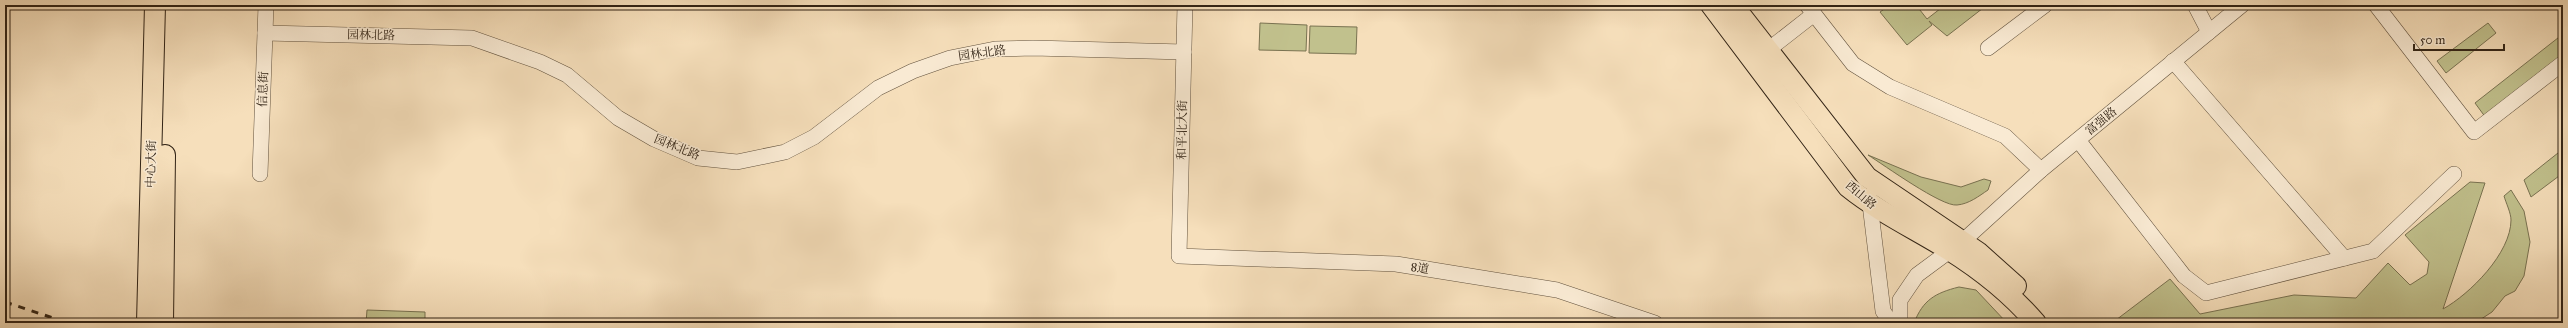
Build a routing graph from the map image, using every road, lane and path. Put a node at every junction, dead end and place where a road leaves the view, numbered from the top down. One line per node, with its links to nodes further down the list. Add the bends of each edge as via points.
1 (155, 5): 28 (main road, 中心大街)
2 (167, 5): 29 (main road, 中心大街)
3 (266, 5): 13 (street, 信息街)
4 (1185, 5): 16 (street, 和平北大街)
5 (1711, 5): 24 (main road, 西山路, via 1848,187)
6 (1733, 5): 15 (main road, 西山路)
7 (2045, 5): 14 (street)
8 (2195, 5): 12 (street)
9 (2242, 5): 12 (street, 富强路)
10 (2376, 5): 18 (street, via 2474,132)
11 (1810, 10): 15 (street); 20 (street, via 1853,64 1890,87 2005,136)
12 (2208, 32): 17 (street, 富强路)
13 (265, 33): 16 (street, 园林北路, via 472,38 540,62 567,75 618,118 654,139 698,158 737,162 785,152 814,137 878,88 913,71 950,58 995,49 1033,48); 21 (street, 信息街)
14 (1988, 48)
15 (1768, 50): 23 (main road, 西山路)
16 (1184, 52): 26 (street, 和平北大街)
17 (2173, 61): 19 (street, 富强路); 27 (street)
18 (2563, 63)
19 (2078, 140): 20 (street, 富强路); 27 (street, via 2184,276 2206,293)
20 (2041, 170): 25 (street, 富强路)
21 (260, 174)
22 (2454, 174): 27 (street, via 2373,251)
23 (1867, 177): 24 (street); 25 (main road, 西山路)
24 (1870, 204): 25 (main road, 西山路); 31 (street, via 1883,311)
25 (1956, 246): 32 (street, 富强路, via 1917,275 1900,300); 33 (main road, 西山路, via 2018,302); 34 (main road, 西山路, via 2035,303)
26 (1179, 256): 30 (street, 8道, via 1396,264 1557,290)
27 (2344, 258)
28 (148, 323)
29 (163, 323)
30 (1655, 323)
31 (1891, 323)
32 (1900, 323)
33 (2036, 323)
34 (2048, 323)

